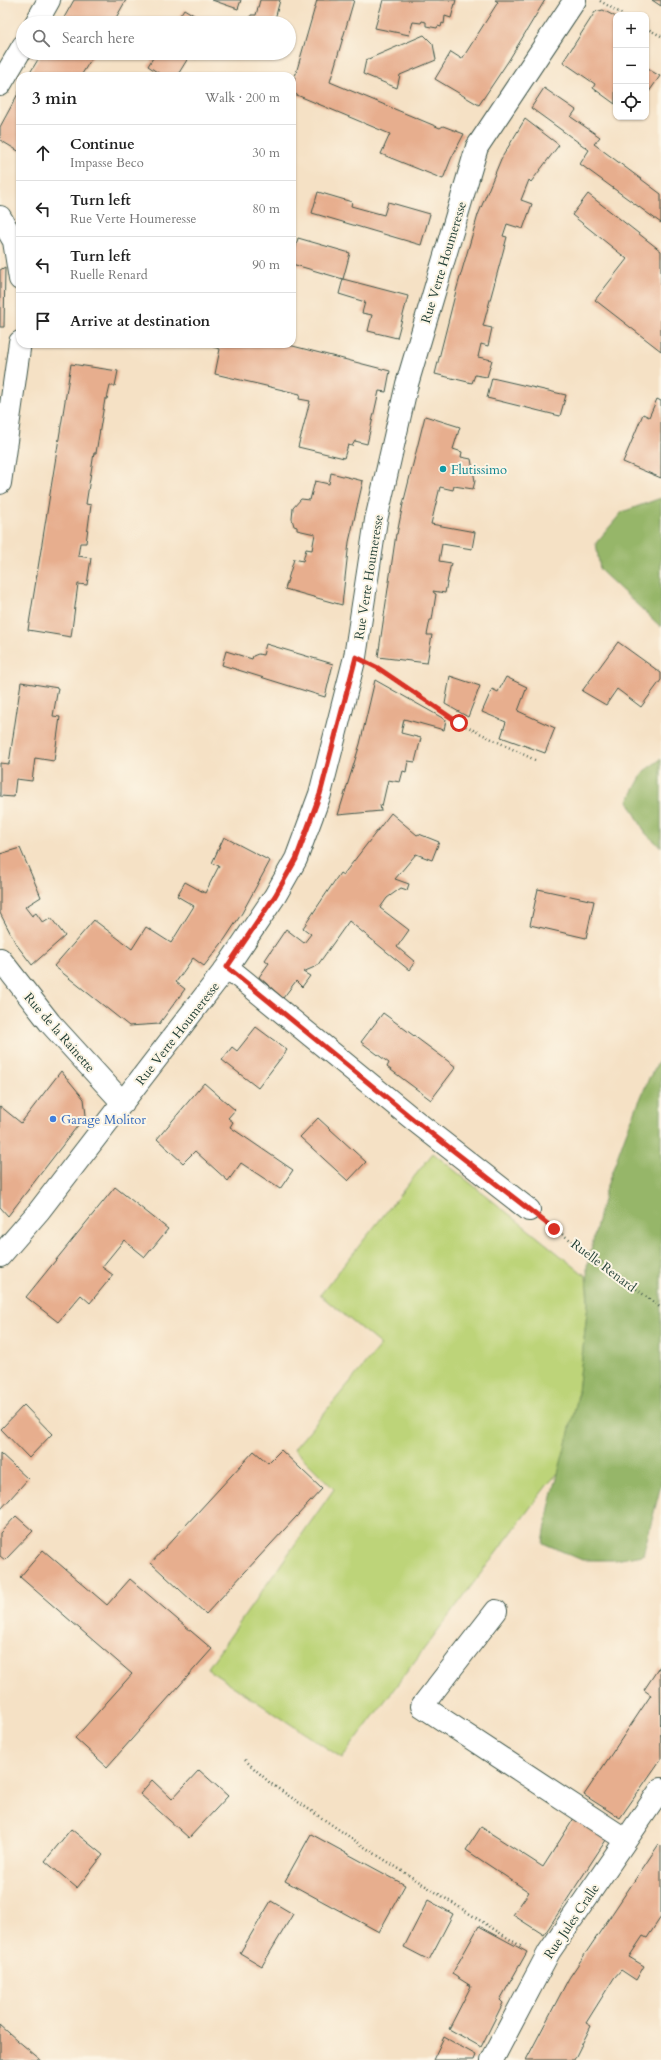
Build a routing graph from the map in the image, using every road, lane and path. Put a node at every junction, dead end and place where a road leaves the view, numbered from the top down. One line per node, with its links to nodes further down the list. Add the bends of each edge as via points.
1 (49, 0): 5 (street)
2 (575, 0): 14 (street, Rue Verte Houmeresse, via 477,147 407,384 376,520)
3 (598, 0): 4 (path)
4 (619, 12)
5 (40, 16)
6 (649, 30): 7 (path)
7 (661, 36)
8 (16, 58): 9 (street)
9 (0, 85)
10 (0, 217): 11 (street, via 14,241)
11 (16, 254)
12 (19, 348): 13 (street)
13 (0, 484)
14 (356, 657): 15 (path, via 378,668 459,723); 17 (street, Rue Verte Houmeresse, via 320,794 296,859 275,896)
15 (536, 761)
16 (0, 959): 18 (street, Rue de la Rainette, via 50,1023)
17 (227, 967): 18 (street, Rue Verte Houmeresse); 19 (street)
18 (123, 1103): 20 (street, Rue Verte Houmeresse)
19 (529, 1210): 21 (path, Ruelle Renard)
20 (0, 1256)
21 (661, 1308)
22 (496, 1612): 25 (street, via 422,1706)
23 (245, 1760): 26 (path, via 282,1792)
24 (661, 1789): 25 (street, Rue Jules Cralle)
25 (626, 1840): 26 (street, Rue Jules Cralle)
26 (544, 1961): 27 (street, Rue Jules Cralle)
27 (492, 2060)

